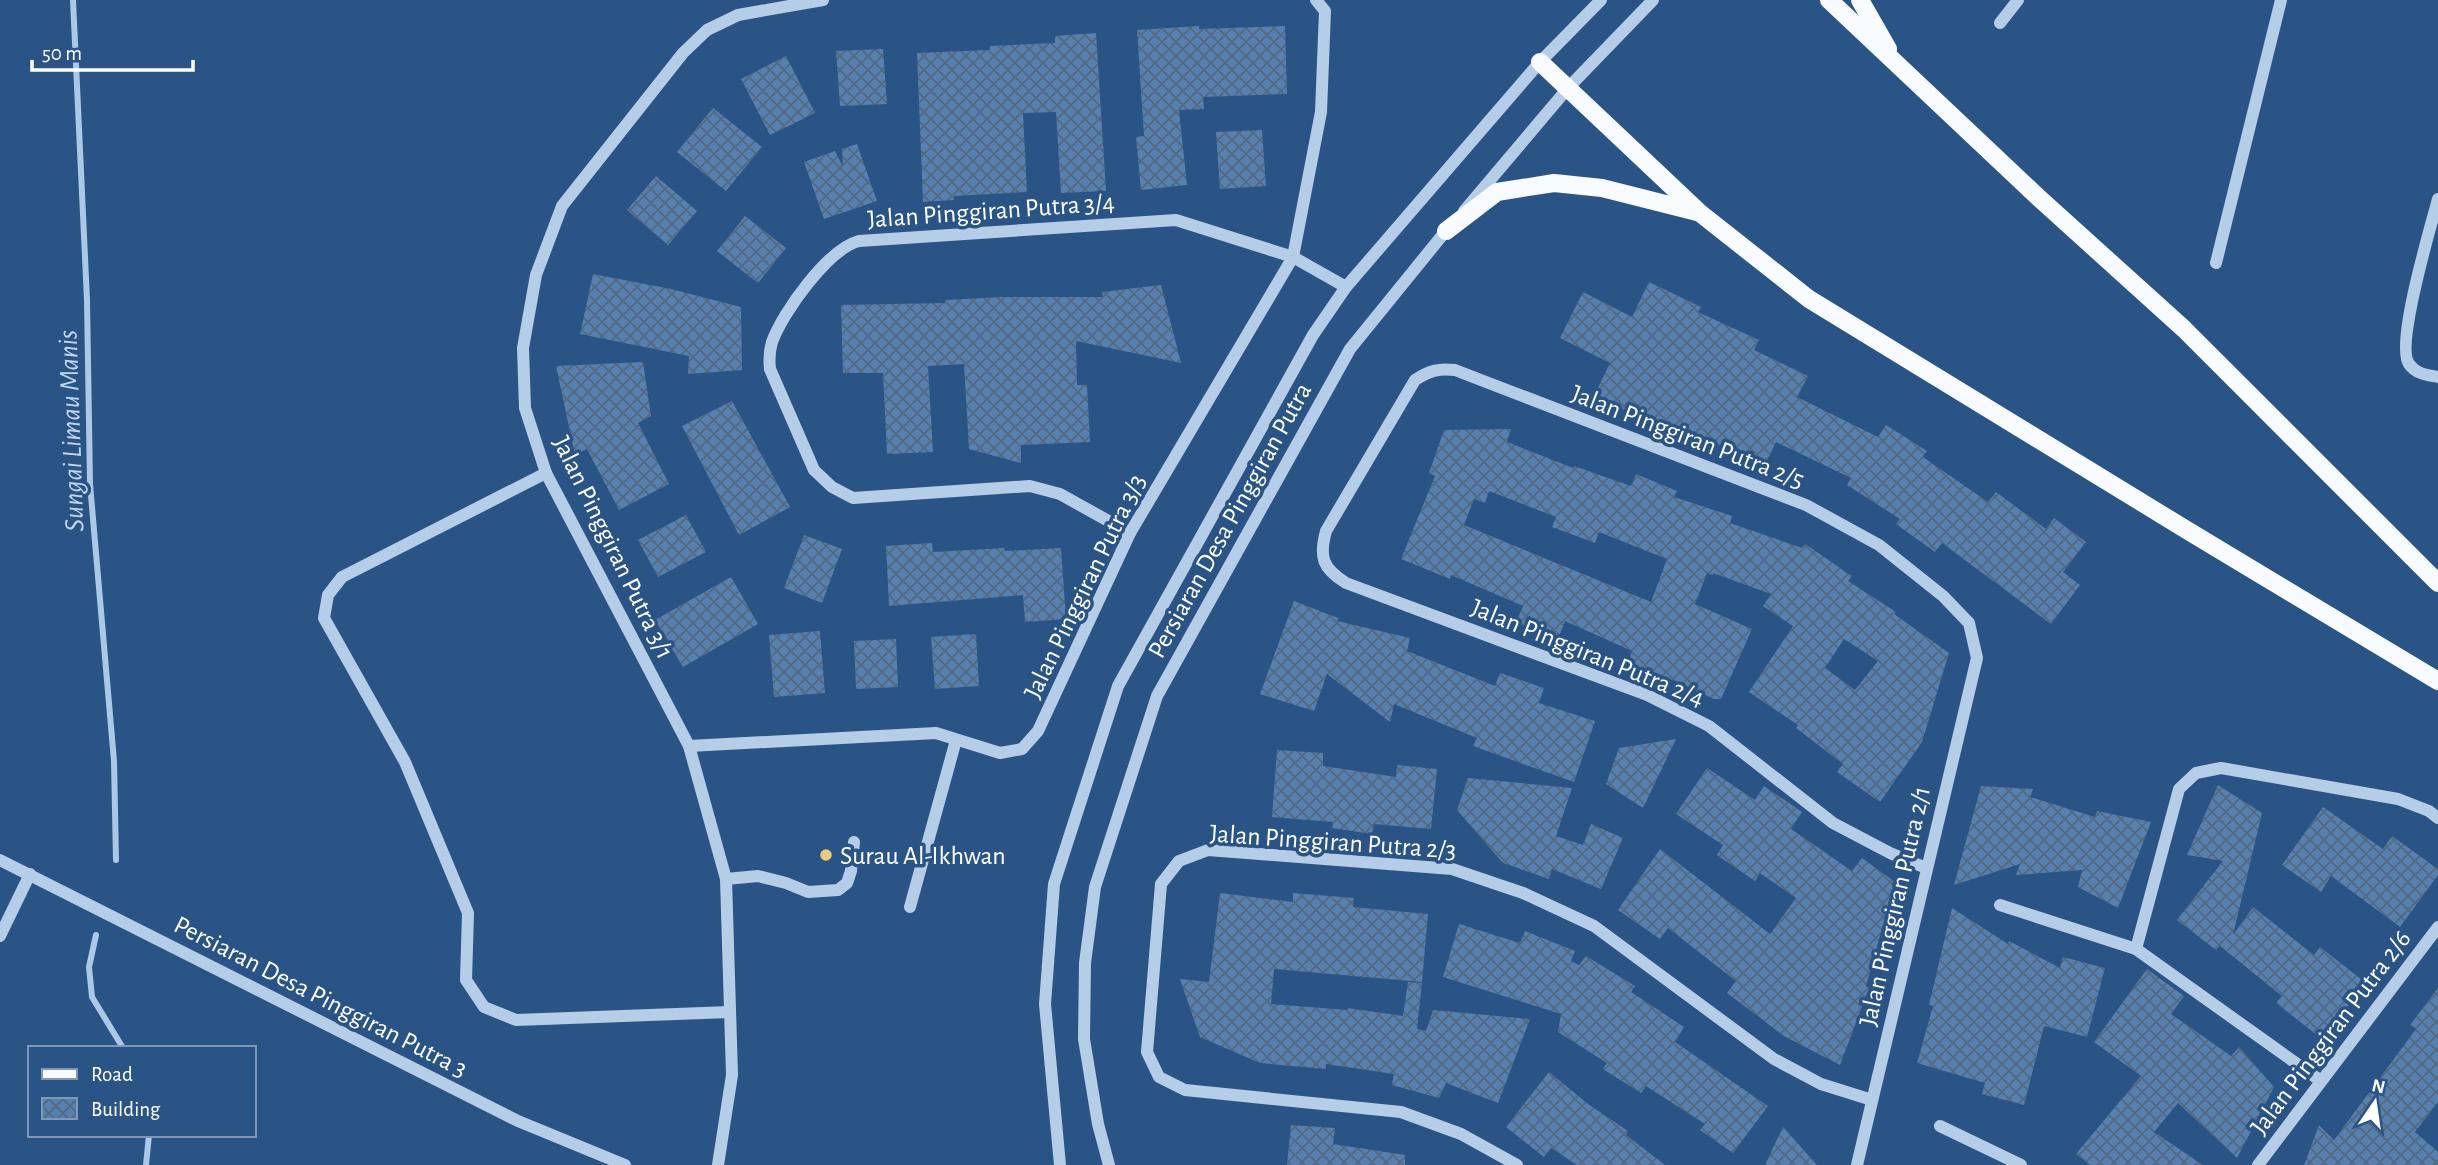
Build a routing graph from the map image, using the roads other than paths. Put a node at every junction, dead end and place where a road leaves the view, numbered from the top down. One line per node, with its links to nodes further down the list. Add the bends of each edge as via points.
1 (823, 0): 21 (street, Jalan Pinggiran Putra 3/1, via 738,15 707,30 683,53 562,206 536,275 523,348 525,408)
2 (1316, 0): 16 (street, Jalan Pinggiran Putra 3/3, via 1325,11 1321,112)
3 (1601, 0): 10 (street, Persiaran Desa Pinggiran Putra)
4 (1653, 0): 12 (street, Persiaran Desa Pinggiran Putra)
5 (1829, 0): 11 (main road)
6 (1860, 0): 11 (main road)
7 (2018, 0): 9 (street)
8 (2281, 0): 17 (street)
9 (2000, 23)
10 (1540, 62): 12 (main road); 18 (street, Persiaran Desa Pinggiran Putra)
11 (1898, 67): 23 (main road, via 2184,329)
12 (1568, 88): 14 (main road); 15 (street, Persiaran Desa Pinggiran Putra)
13 (2438, 199): 19 (street, via 2404,349 2407,362 2418,373)
14 (1700, 213): 15 (main road, via 1602,188 1554,183 1497,192); 25 (main road, via 1810,299)
15 (1446, 232): 46 (street, Persiaran Desa Pinggiran Putra, via 1350,349 1157,696 1094,887 1085,963 1084,1039)
16 (1293, 257): 18 (street, Jalan Pinggiran Putra 3/4); 22 (street, Jalan Pinggiran Putra 3/3); 22 (street, Jalan Pinggiran Putra 3/4, via 1176,220 859,241 836,252 798,296 772,341 770,369 814,470 832,487 853,498 1030,486 1060,494)
17 (2216, 263)
18 (1346, 287): 45 (street, Persiaran Desa Pinggiran Putra, via 1312,335 1118,686 1054,884 1045,1004)
19 (2438, 377)
20 (1370, 455): 24 (street, Jalan Pinggiran Putra 2/5, via 1415,380 1439,368 1455,370 1806,505 1879,545 1943,596 1969,624); 31 (street, Jalan Pinggiran Putra 2/4, via 1326,531 1321,547 1332,574 1647,695 1709,726 1833,824)
21 (546, 473): 27 (street, Jalan Pinggiran Putra 3/1); 39 (street, via 342,577 328,595 324,618 405,762 468,913 466,979 484,1007 516,1020)
22 (1130, 533): 26 (street, Jalan Pinggiran Putra 3/3, via 1038,731 1022,749 1000,753)
23 (2438, 583)
24 (1977, 657): 31 (street, Jalan Pinggiran Putra 2/1)
25 (2438, 681)
26 (956, 740): 27 (street, Jalan Pinggiran Putra 3/3, via 936,733); 35 (street)
27 (689, 746): 33 (street, Jalan Pinggiran Putra 3/1)
28 (2438, 818): 38 (street, via 2398,799 2221,768 2196,773 2179,789)
29 (854, 842): 33 (street, via 851,872 838,890 808,892 758,876)
30 (0, 860): 32 (street, Persiaran Desa Pinggiran Putra 3)
31 (1926, 868): 41 (street, Jalan Pinggiran Putra 2/1)
32 (30, 874): 37 (street); 43 (street, Persiaran Desa Pinggiran Putra 3, via 518,1121)
33 (726, 879): 39 (street, Jalan Pinggiran Putra 3/1)
34 (2000, 905): 38 (street)
35 (910, 907)
36 (2438, 927): 40 (street, Jalan Pinggiran Putra 2/6)
37 (0, 936)
38 (2136, 949): 40 (street)
39 (730, 1012): 44 (street, Jalan Pinggiran Putra 3/1, via 732,1075)
40 (2321, 1081): 50 (street, Jalan Pinggiran Putra 2/6)
41 (1872, 1100): 47 (street, Jalan Pinggiran Putra 2/3, via 1821,1084 1774,1059 1594,926 1451,869 1208,850 1179,861 1161,884 1147,1052 1159,1077 1185,1090 1401,1112 1461,1134); 48 (street, Jalan Pinggiran Putra 2/1)
42 (1940, 1126): 49 (street)
43 (625, 1165)
44 (718, 1165)
45 (1060, 1165)
46 (1109, 1165)
47 (1517, 1165)
48 (1857, 1165)
49 (2021, 1165)
50 (2258, 1165)

